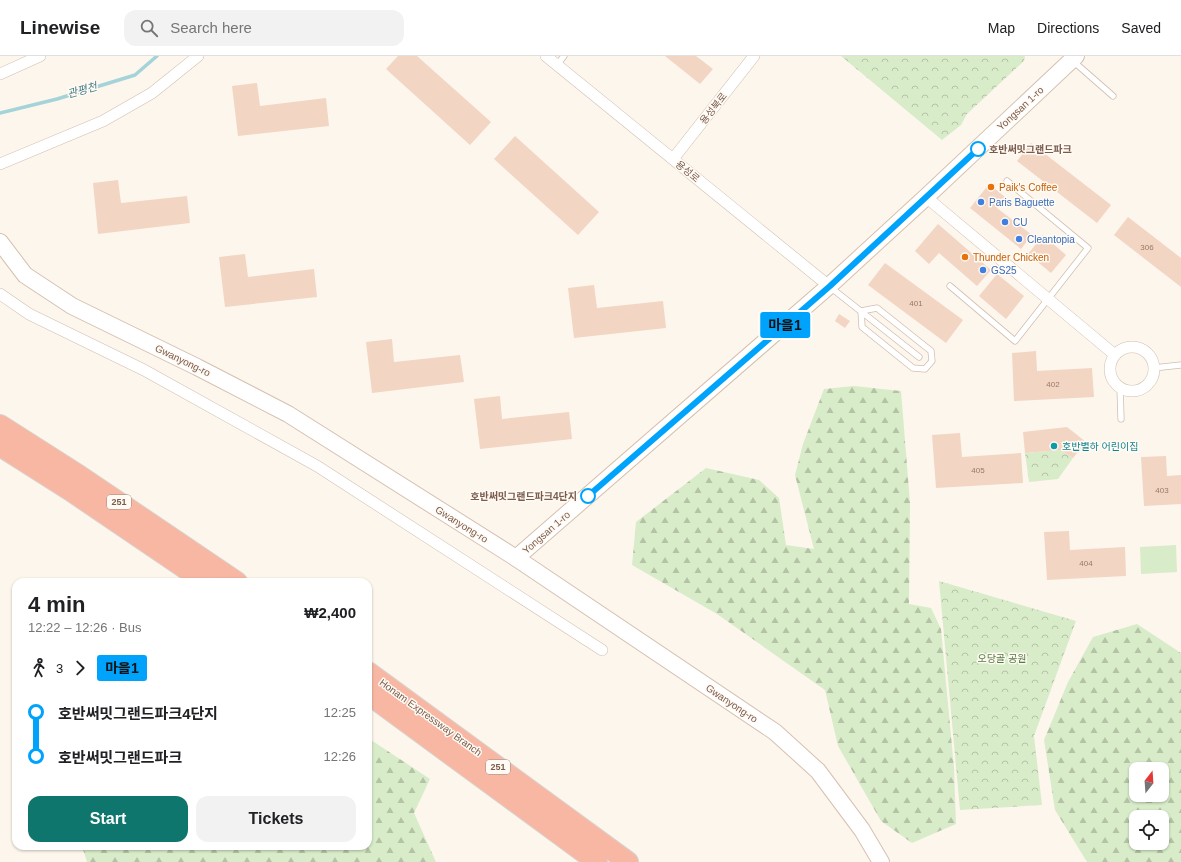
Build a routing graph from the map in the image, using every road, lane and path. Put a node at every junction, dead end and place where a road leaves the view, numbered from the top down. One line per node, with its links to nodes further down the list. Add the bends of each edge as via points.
1 (40, 56): 8 (street)
2 (198, 56): 11 (street, via 152,93 103,121)
3 (546, 56): 7 (street, 용성로)
4 (564, 56): 7 (lane)
5 (754, 56): 10 (street, 용성북로)
6 (1071, 57): 9 (lane); 13 (main road, Yongsan 1-ro)
7 (557, 65): 10 (street, 용성로)
8 (0, 74)
9 (1113, 96)
10 (673, 159): 15 (street, 용성로)
11 (0, 164)
12 (1007, 181): 18 (lane, via 1088,248)
13 (926, 197): 15 (main road, Yongsan 1-ro); 18 (street)
14 (0, 242): 28 (main road, Gwanyong-ro, via 25,275 72,306 288,414)
15 (830, 286): 19 (lane); 28 (main road, Yongsan 1-ro)
16 (950, 286): 18 (lane, via 1015,341)
17 (0, 294): 31 (street, via 29,314 144,370 317,466)
18 (1048, 299): 20 (street)
19 (861, 311): 19 (lane, via 862,327 913,368 925,369 932,361 931,351 877,308); 21 (lane)
20 (1115, 356): 23 (street, via 1127,348 1141,350 1151,359); 24 (street, via 1110,369 1111,376)
21 (919, 357)
22 (1181, 365): 23 (lane)
23 (1153, 368): 24 (street, via 1151,379 1141,389 1134,391)
24 (1120, 387): 25 (lane)
25 (1121, 419)
26 (0, 425): 30 (highway, 251)
27 (0, 446): 29 (highway, 251)
28 (516, 558): 36 (main road, Gwanyong-ro, via 775,732 818,771 862,830)
29 (199, 578)
30 (231, 578)
31 (602, 650)
32 (372, 675): 35 (highway, Honam Expressway Branch / 251)
33 (372, 697): 34 (highway, Honam Expressway Branch / 251)
34 (597, 862)
35 (628, 862)
36 (881, 862)

